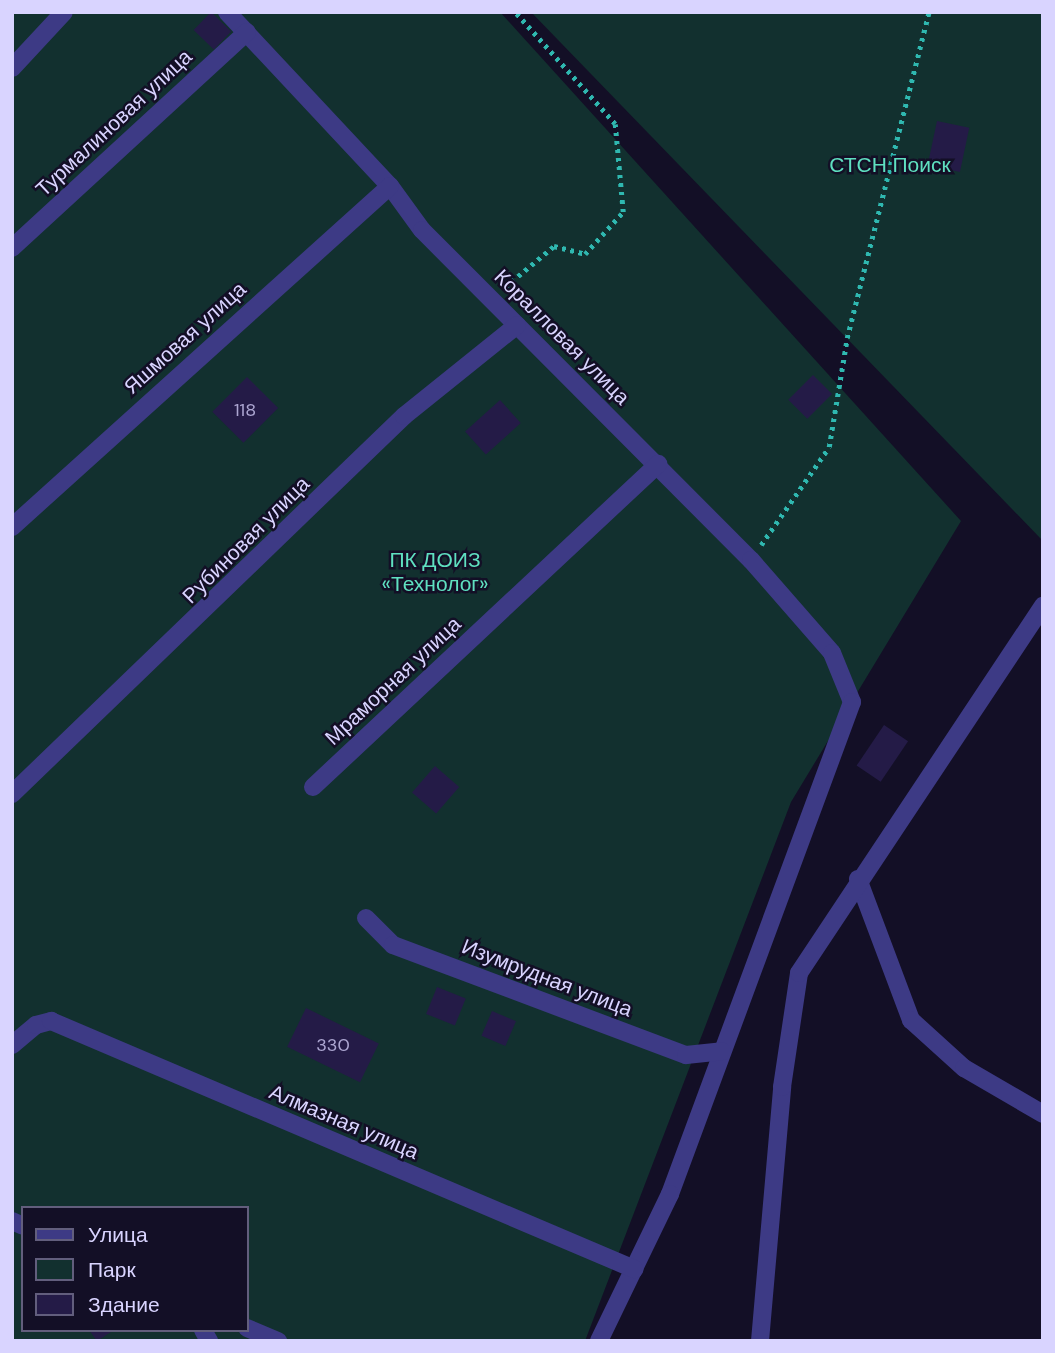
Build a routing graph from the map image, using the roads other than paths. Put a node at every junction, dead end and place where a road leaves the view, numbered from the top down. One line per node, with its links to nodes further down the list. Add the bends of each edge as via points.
1 (64, 12): 4 (street)
2 (227, 12): 3 (street, Коралловая улица)
3 (247, 32): 5 (street, Коралловая улица); 6 (street, Турмалиновая улица)
4 (12, 68)
5 (390, 186): 7 (street, Коралловая улица, via 422,230); 9 (street, Яшмовая улица)
6 (12, 248)
7 (517, 325): 8 (street, Коралловая улица); 12 (street, Рубиновая улица, via 404,416)
8 (658, 464): 11 (street, Мраморная улица); 16 (street, Коралловая улица, via 832,653 852,702)
9 (12, 527)
10 (1043, 606): 13 (street)
11 (313, 787)
12 (12, 794)
13 (858, 879): 17 (street, via 911,1020 964,1068); 22 (street, via 799,972 782,1087)
14 (366, 918): 16 (street, Изумрудная улица, via 393,945 687,1055)
15 (12, 1045): 18 (street, Алмазная улица, via 36,1025 51,1021)
16 (722, 1051): 18 (street, via 670,1194)
17 (1043, 1114)
18 (634, 1269): 21 (street)
19 (248, 1328): 20 (street)
20 (278, 1341)
21 (599, 1341)
22 (760, 1341)

